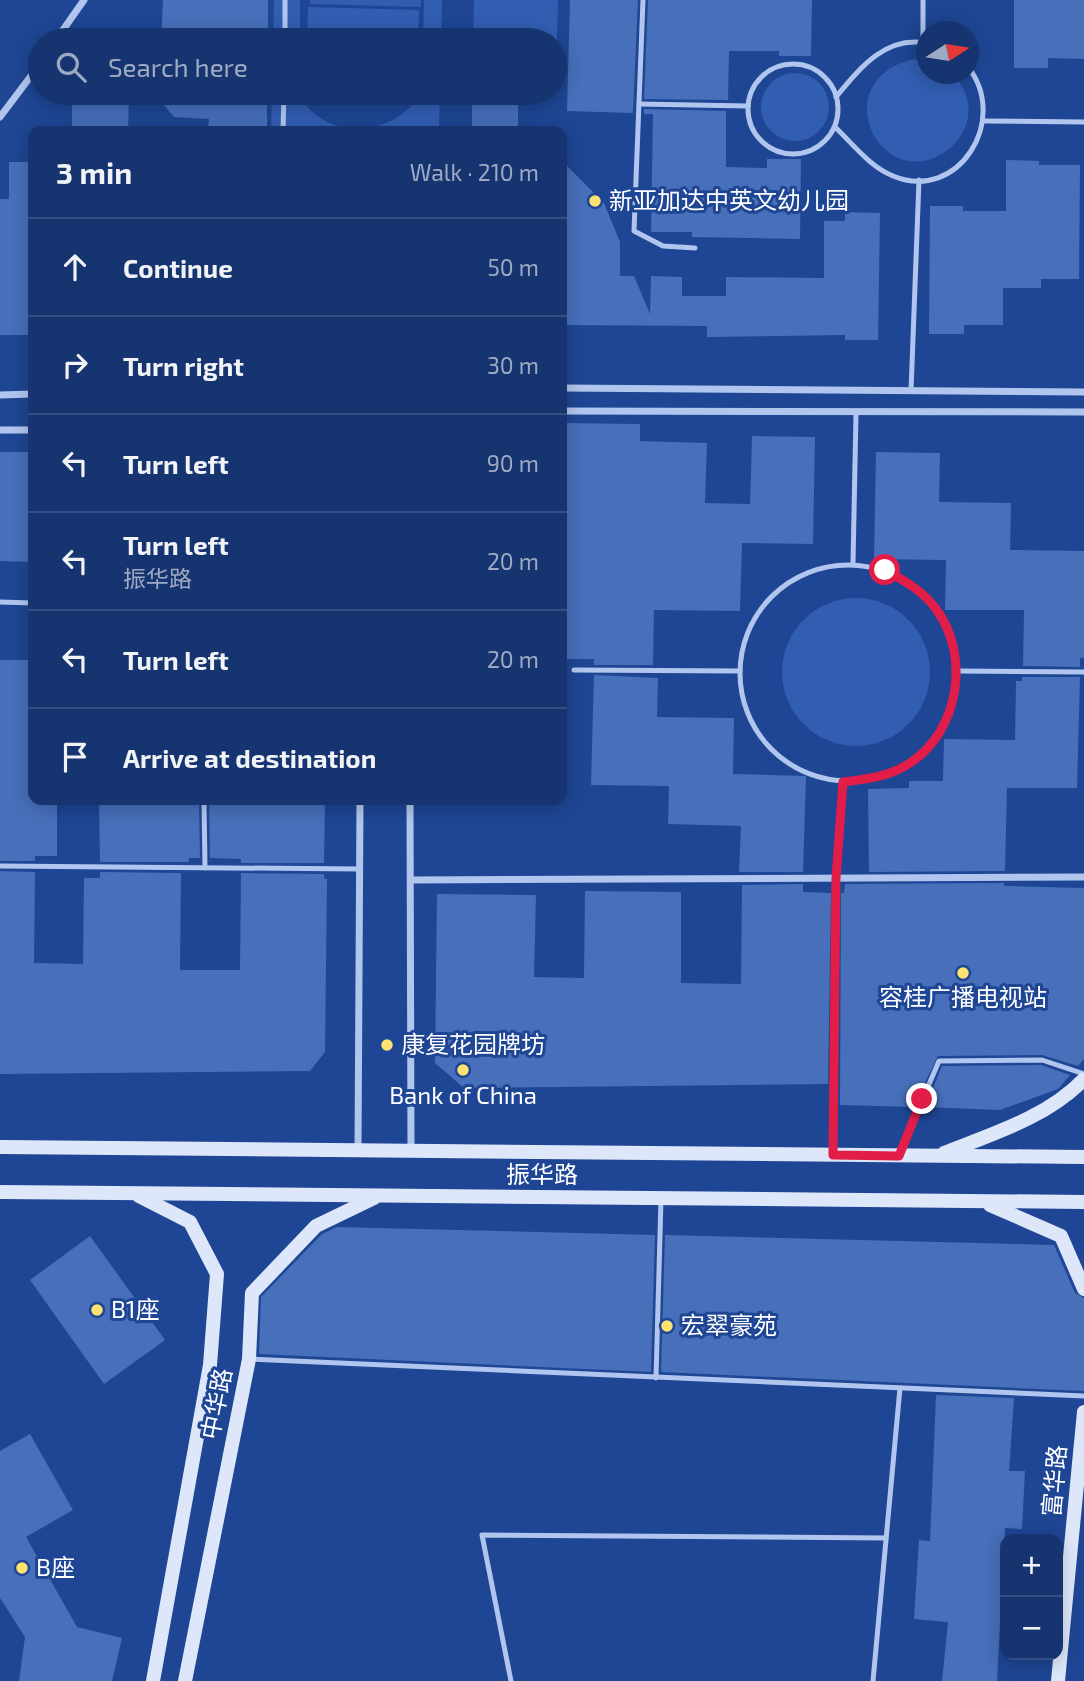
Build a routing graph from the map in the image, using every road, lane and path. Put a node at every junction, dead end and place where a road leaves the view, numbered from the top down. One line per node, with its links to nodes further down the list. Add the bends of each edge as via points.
1 (84, 0): 6 (street)
2 (285, 0): 7 (lane)
3 (643, 0): 12 (lane)
4 (923, 0): 5 (lane)
5 (924, 21)
6 (64, 28)
7 (285, 28)
8 (916, 42): 11 (lane, via 901,42 881,51)
9 (28, 80): 15 (street)
10 (979, 84): 16 (lane)
11 (836, 97): 14 (lane, via 820,73 792,64 765,74 755,84); 19 (lane)
12 (639, 104): 14 (lane); 21 (lane, via 634,231 663,247)
13 (284, 105): 18 (lane)
14 (748, 106): 19 (lane, via 751,128 760,140 786,155 815,149)
15 (0, 117)
16 (985, 121): 17 (lane); 20 (lane, via 977,144 962,163 942,175)
17 (1084, 122)
18 (283, 126)
19 (835, 127): 20 (lane, via 874,166 895,177)
20 (919, 180): 23 (lane)
21 (695, 248)
22 (567, 388): 23 (street)
23 (911, 391): 24 (street)
24 (1084, 392)
25 (28, 394): 26 (street)
26 (0, 395)
27 (567, 411): 29 (street)
28 (1084, 412): 29 (street)
29 (856, 414): 32 (lane)
30 (0, 430): 31 (street)
31 (28, 430)
32 (853, 564): 36 (lane, via 818,568 787,582 762,606 751,626); 37 (lane, via 885,570 914,586 937,609 952,639)
33 (0, 602): 34 (lane)
34 (28, 603)
35 (574, 670): 36 (lane)
36 (740, 671): 39 (lane, via 744,704 758,734 781,758 810,775)
37 (957, 671): 38 (lane); 39 (lane, via 952,707 936,738 911,763 878,778)
38 (1084, 672)
39 (843, 782): 47 (lane)
40 (204, 805): 44 (lane)
41 (360, 805): 45 (street)
42 (410, 805): 48 (street)
43 (0, 866): 44 (lane)
44 (205, 868): 45 (lane)
45 (360, 869): 51 (street)
46 (1084, 877): 47 (street)
47 (836, 878): 48 (street); 53 (lane)
48 (411, 880): 52 (street)
49 (1084, 1076): 54 (lane, via 1042,1060 939,1061); 55 (main road, via 1076,1088 1020,1123)
50 (0, 1147): 51 (main road, 振华路)
51 (358, 1150): 52 (main road, 振华路)
52 (411, 1151): 53 (main road, 振华路)
53 (833, 1155): 54 (main road, 振华路)
54 (899, 1156): 55 (main road, 振华路)
55 (938, 1156): 56 (main road, 振华路)
56 (1084, 1157)
57 (0, 1192): 58 (main road, 振华路)
58 (135, 1194): 59 (main road, 振华路); 70 (main road, 中华路, via 190,1222 217,1273 210,1365)
59 (377, 1196): 60 (main road, 振华路); 64 (main road, 中华路, via 316,1226 252,1293)
60 (661, 1199): 61 (main road, 振华路); 65 (lane)
61 (982, 1201): 62 (main road, 振华路); 63 (main road, via 1061,1236)
62 (1084, 1202)
63 (1084, 1289)
64 (249, 1359): 65 (lane); 71 (main road, 中华路)
65 (656, 1378): 66 (lane)
66 (900, 1388): 67 (lane); 69 (lane)
67 (1084, 1396)
68 (1084, 1412): 74 (main road, 富华路)
69 (886, 1538): 72 (lane, via 482,1535); 73 (lane)
70 (153, 1681)
71 (185, 1681)
72 (511, 1681)
73 (873, 1681)
74 (1058, 1681)

